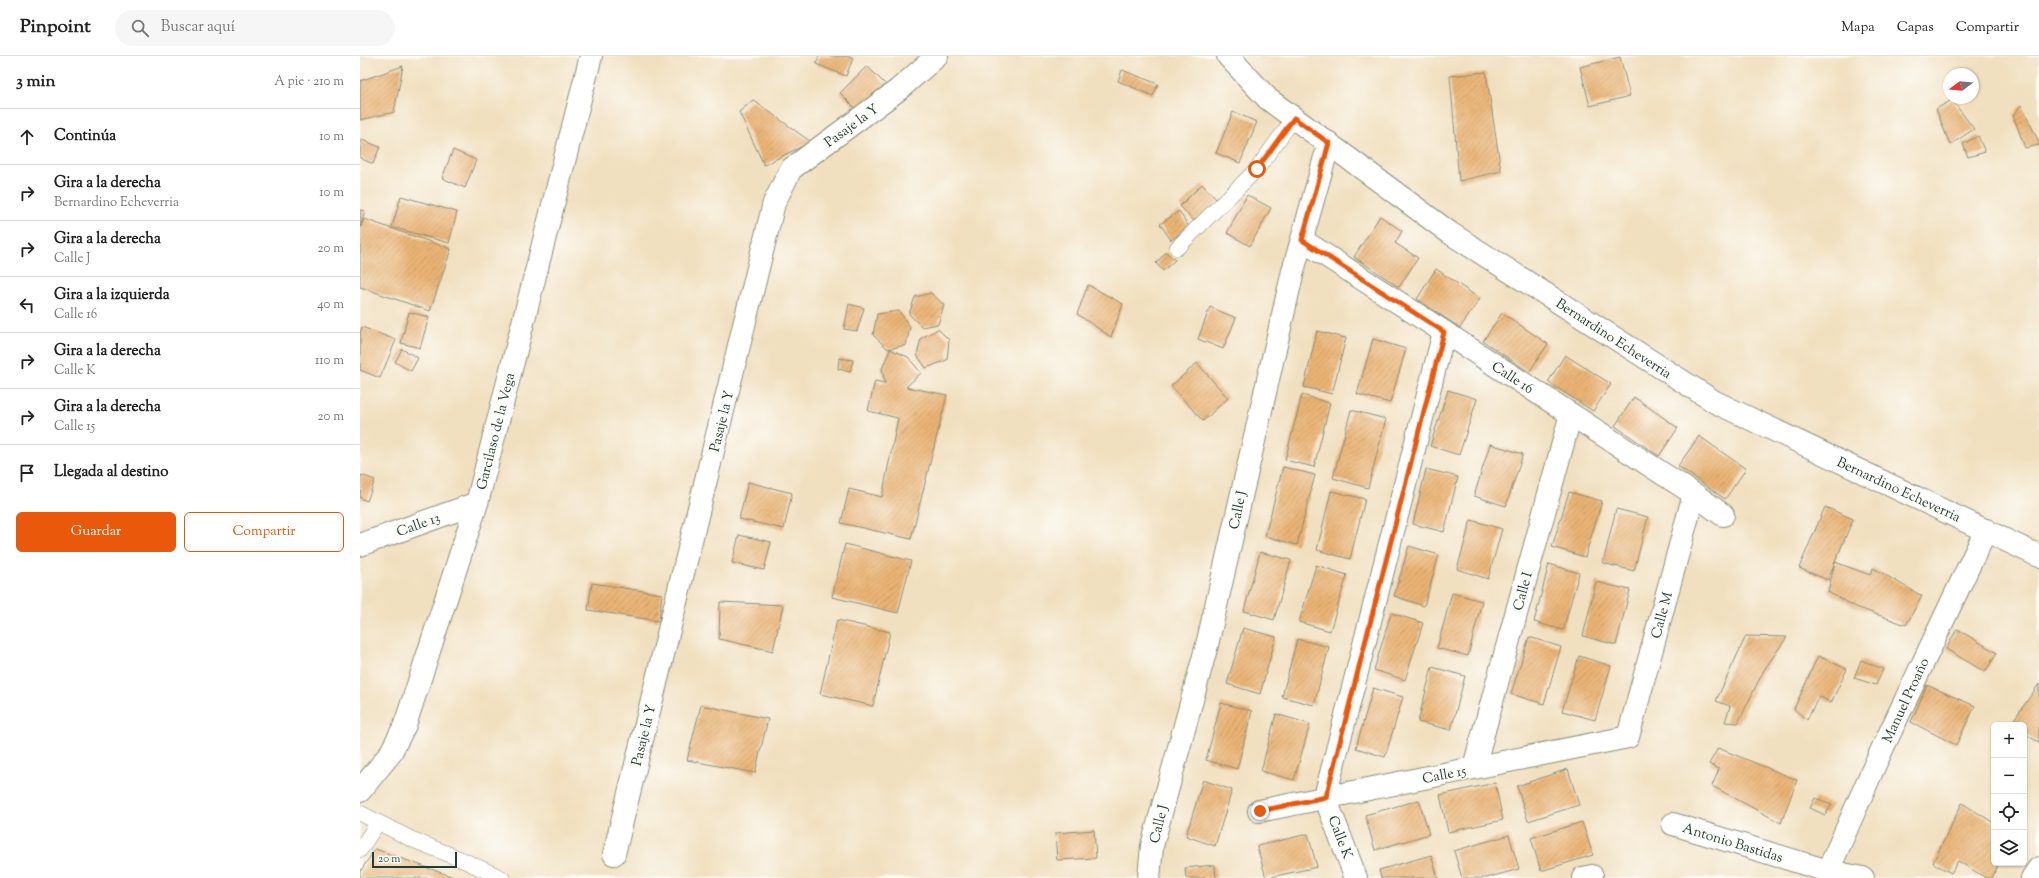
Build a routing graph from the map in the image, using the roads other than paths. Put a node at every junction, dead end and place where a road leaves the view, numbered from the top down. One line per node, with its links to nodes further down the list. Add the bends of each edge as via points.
1 (591, 56): 11 (street, Garcilaso de la Vega)
2 (937, 56): 25 (street, Pasaje la Y, via 898,90 791,169 774,204)
3 (1228, 56): 4 (street, Bernardino Echeverria, via 1268,99)
4 (1294, 118): 5 (street, Bernardino Echeverria); 7 (lane, via 1257,169)
5 (1329, 143): 6 (street, Calle J); 13 (street, Bernardino Echeverria, via 1450,233 1715,402)
6 (1302, 240): 8 (street, Calle 16); 29 (street, Calle J, via 1245,474 1207,645 1152,846)
7 (1177, 248)
8 (1444, 332): 9 (street, Calle 16); 19 (street, Calle K)
9 (1571, 414): 10 (street, Calle 16); 17 (street, Calle I)
10 (1694, 494): 12 (street, Calle 16); 16 (street, Calle M)
11 (477, 503): 14 (street, Calle 13); 18 (street, Garcilaso de la Vega, via 405,725 390,754)
12 (1723, 515)
13 (1986, 530): 15 (street, Bernardino Echeverria); 27 (street, Manuel Proaño, via 1877,760)
14 (360, 545)
15 (2039, 556)
16 (1628, 736): 17 (street, Calle 15)
17 (1474, 767): 19 (street, Calle 15)
18 (360, 791)
19 (1326, 797): 20 (street, Calle 15); 30 (street, Calle K)
20 (1260, 811)
21 (360, 813): 22 (lane)
22 (378, 822): 24 (lane); 28 (lane)
23 (1673, 824): 27 (street, Antonio Bastidas)
24 (360, 850)
25 (614, 854)
26 (2039, 868): 32 (street)
27 (1828, 871): 31 (street, Antonio Bastidas)
28 (502, 878)
29 (1149, 878)
30 (1356, 878)
31 (1863, 878)
32 (2032, 878)

